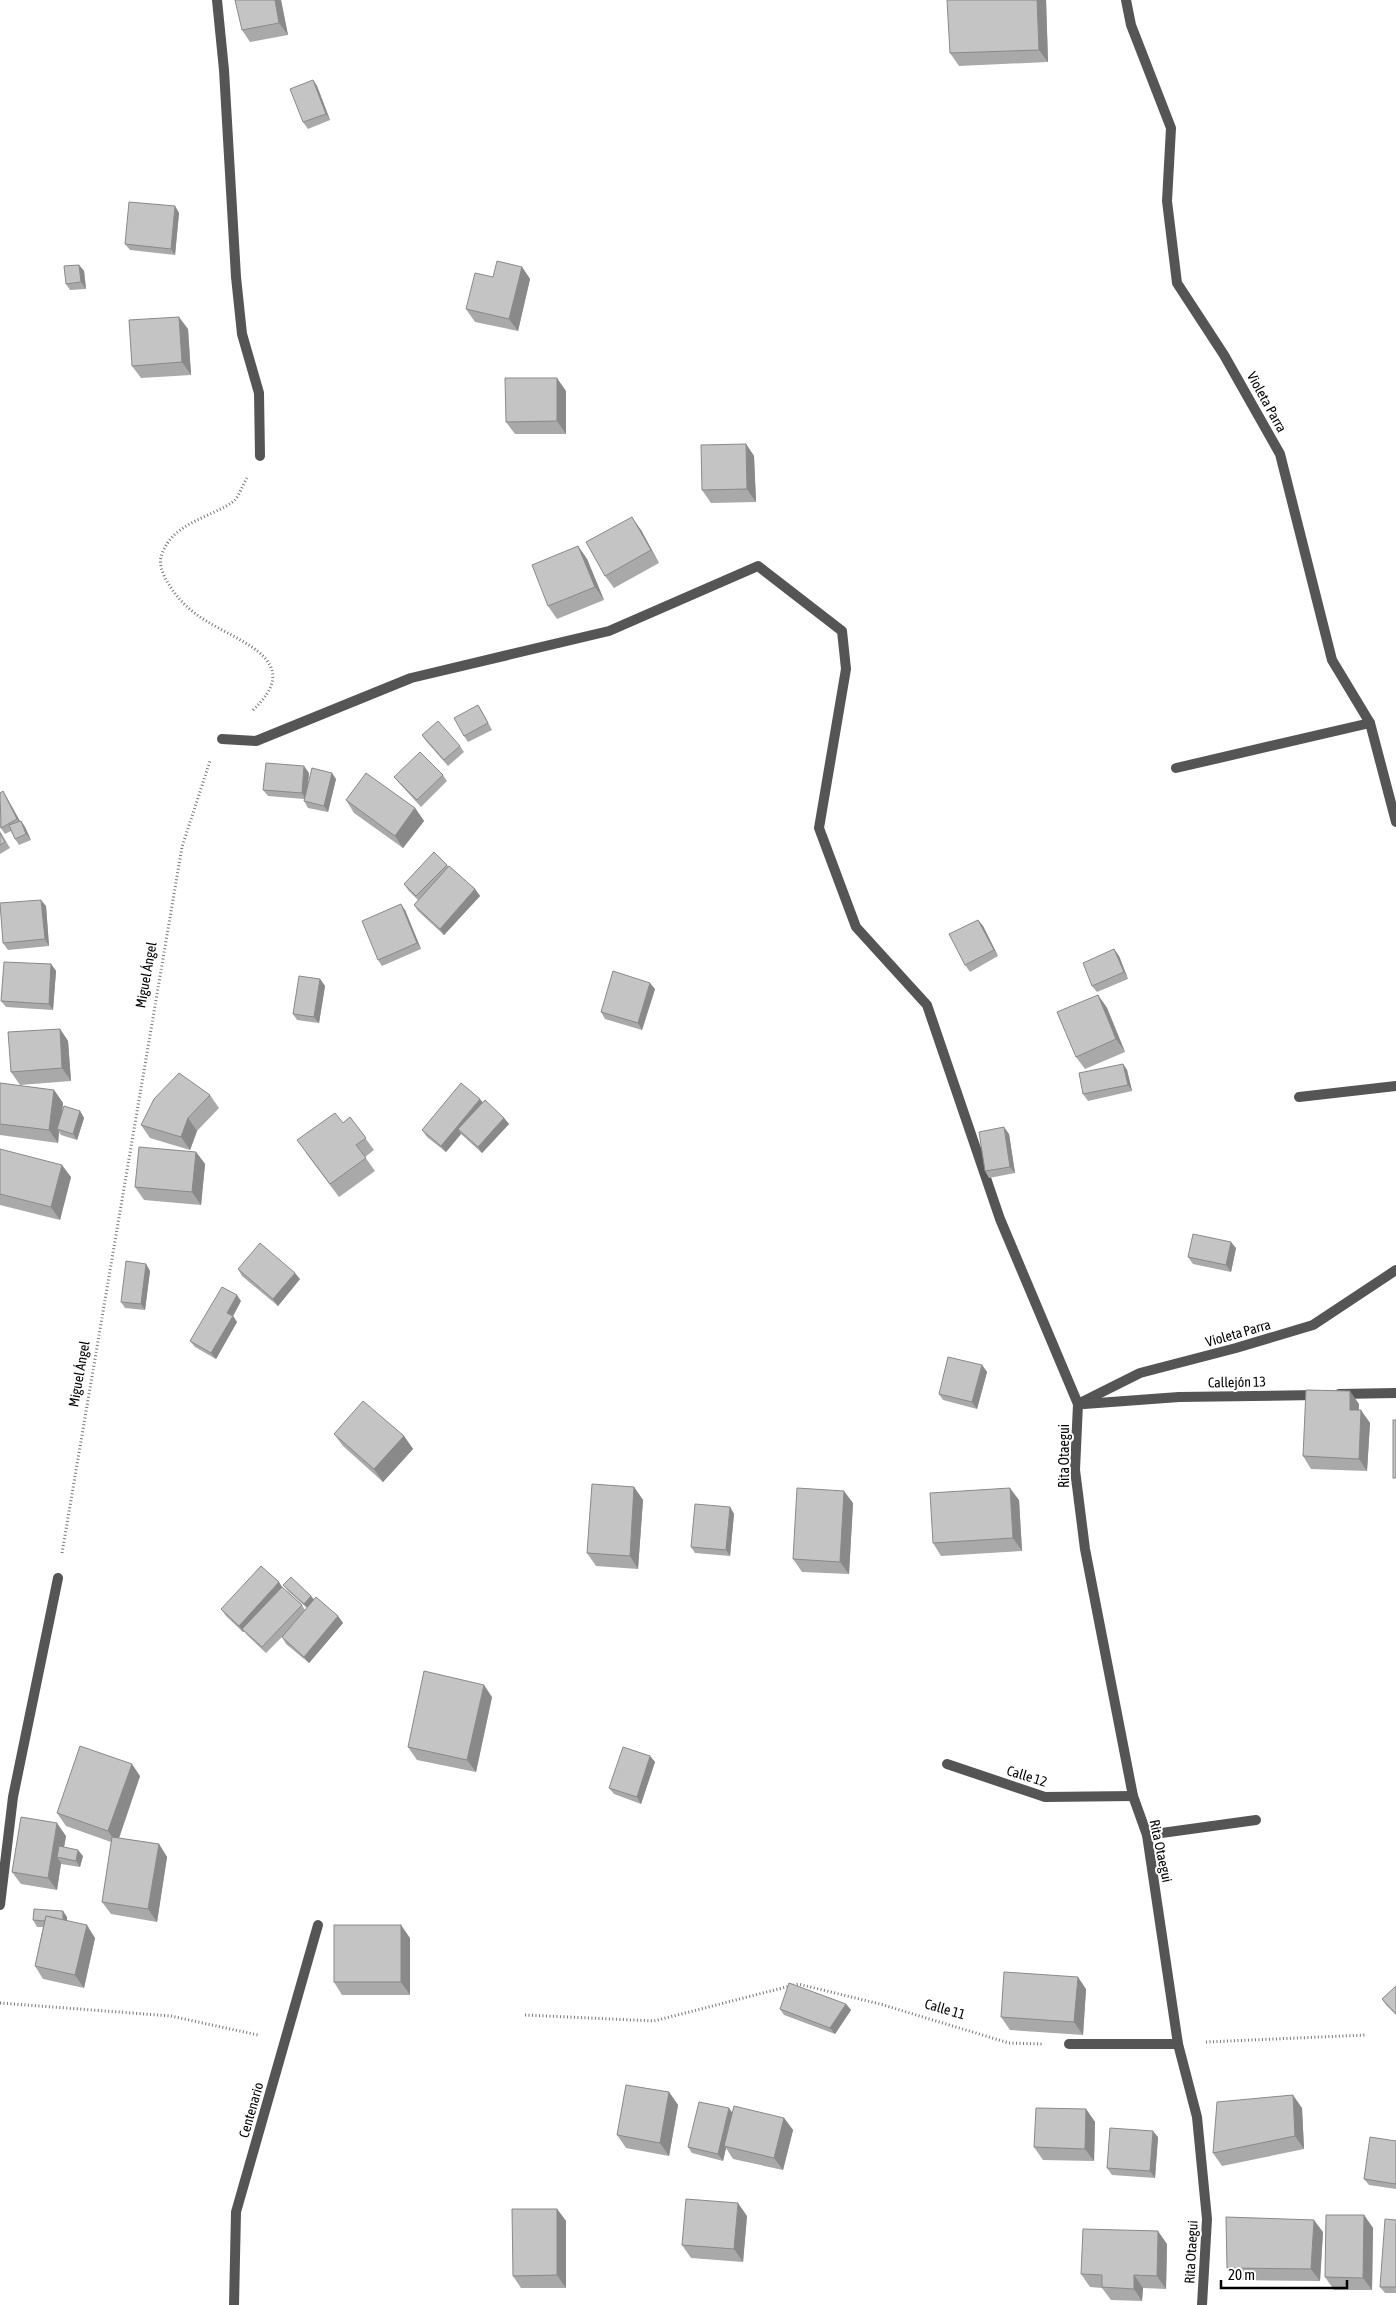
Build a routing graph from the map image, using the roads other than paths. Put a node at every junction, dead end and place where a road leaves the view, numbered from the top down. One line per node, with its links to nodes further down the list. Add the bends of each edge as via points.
1 (217, 0): 3 (street, via 236,277 242,334 259,393)
2 (1126, 0): 4 (street, Violeta Parra, via 1131,25 1170,128 1167,201 1177,283 1224,355 1280,454 1332,660)
3 (260, 456)
4 (1370, 723): 6 (street); 7 (street, Violeta Parra)
5 (222, 739): 12 (street, via 256,741 411,678 609,631 758,566 842,630 846,669 819,828 856,927 927,1005 1000,1218)
6 (1176, 768)
7 (1396, 822)
8 (1396, 1086): 9 (street)
9 (1299, 1097)
10 (1396, 1270): 12 (street, Violeta Parra, via 1313,1325 1140,1373)
11 (1396, 1394): 12 (street, Callejón 13, via 1179,1397)
12 (1078, 1404): 15 (street, Rita Otaegui, via 1075,1470 1084,1549)
13 (58, 1578): 18 (street, via 13,1797)
14 (947, 1764): 15 (street, Calle 12, via 1045,1797)
15 (1133, 1796): 17 (street, Rita Otaegui)
16 (1256, 1820): 17 (street)
17 (1147, 1835): 21 (street, Rita Otaegui)
18 (0, 1905)
19 (318, 1925): 22 (street, Centenario, via 236,2212)
20 (1069, 2044): 21 (street)
21 (1178, 2044): 23 (street, Rita Otaegui, via 1197,2117 1207,2219)
22 (234, 2305)
23 (1202, 2305)

